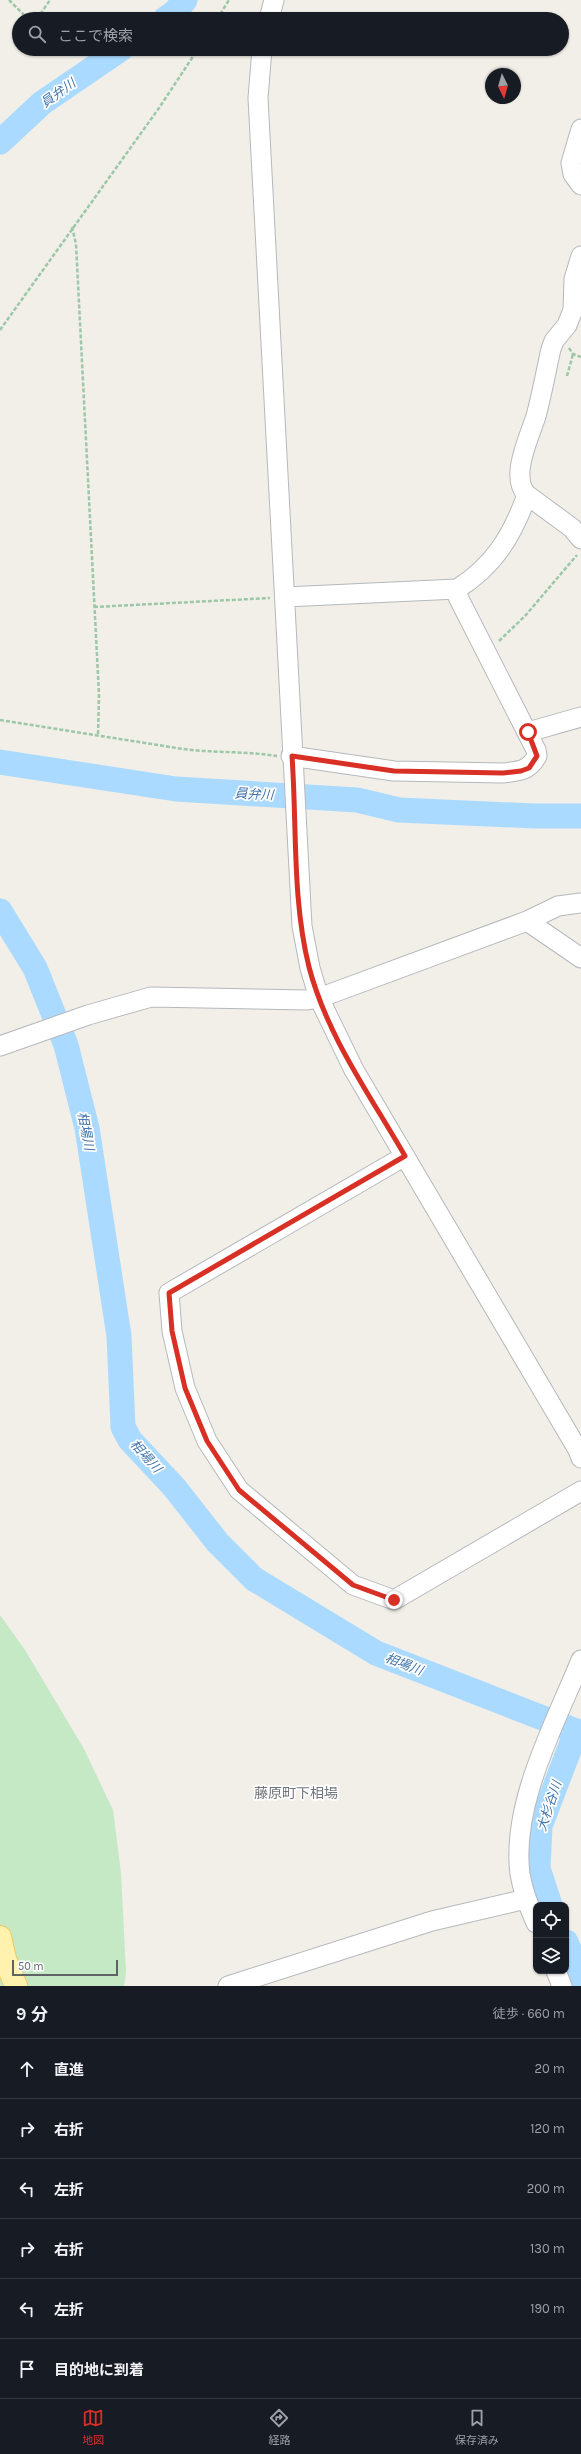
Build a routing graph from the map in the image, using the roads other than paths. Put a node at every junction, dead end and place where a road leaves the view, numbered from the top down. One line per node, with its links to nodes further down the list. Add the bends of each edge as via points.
1 (274, 0): 2 (street)
2 (271, 12)
3 (261, 56): 10 (street, via 258,98)
4 (581, 128): 5 (street, via 571,163 573,174)
5 (581, 185)
6 (581, 256): 7 (street, via 574,279 573,310 567,325 551,349 520,468 521,485)
7 (527, 495): 8 (street, via 572,528); 9 (street, via 511,532 494,558 476,576)
8 (581, 539)
9 (457, 589): 10 (street); 12 (street, via 458,597)
10 (285, 597): 13 (street)
11 (581, 717): 12 (street)
12 (528, 732): 13 (street, via 537,756 533,763 521,771 394,771)
13 (292, 759): 17 (street, via 302,926)
14 (581, 903): 15 (street, via 558,906)
15 (527, 921): 16 (street); 17 (street)
16 (581, 958)
17 (319, 998): 18 (street, via 308,1000 151,997 88,1015); 19 (street, via 354,1070)
18 (0, 1046)
19 (405, 1156): 20 (street); 21 (street, via 169,1293 172,1331 185,1388 207,1441 239,1490 353,1585 394,1600)
20 (581, 1458)
21 (581, 1491)
22 (578, 1668): 23 (street, via 527,1795 520,1832 519,1861)
23 (526, 1899): 24 (street); 28 (street, via 432,1921)
24 (533, 1916)
25 (0, 1937): 27 (main road, via 5,1960)
26 (557, 1974): 29 (street)
27 (16, 1986)
28 (228, 1986)
29 (562, 1986)

